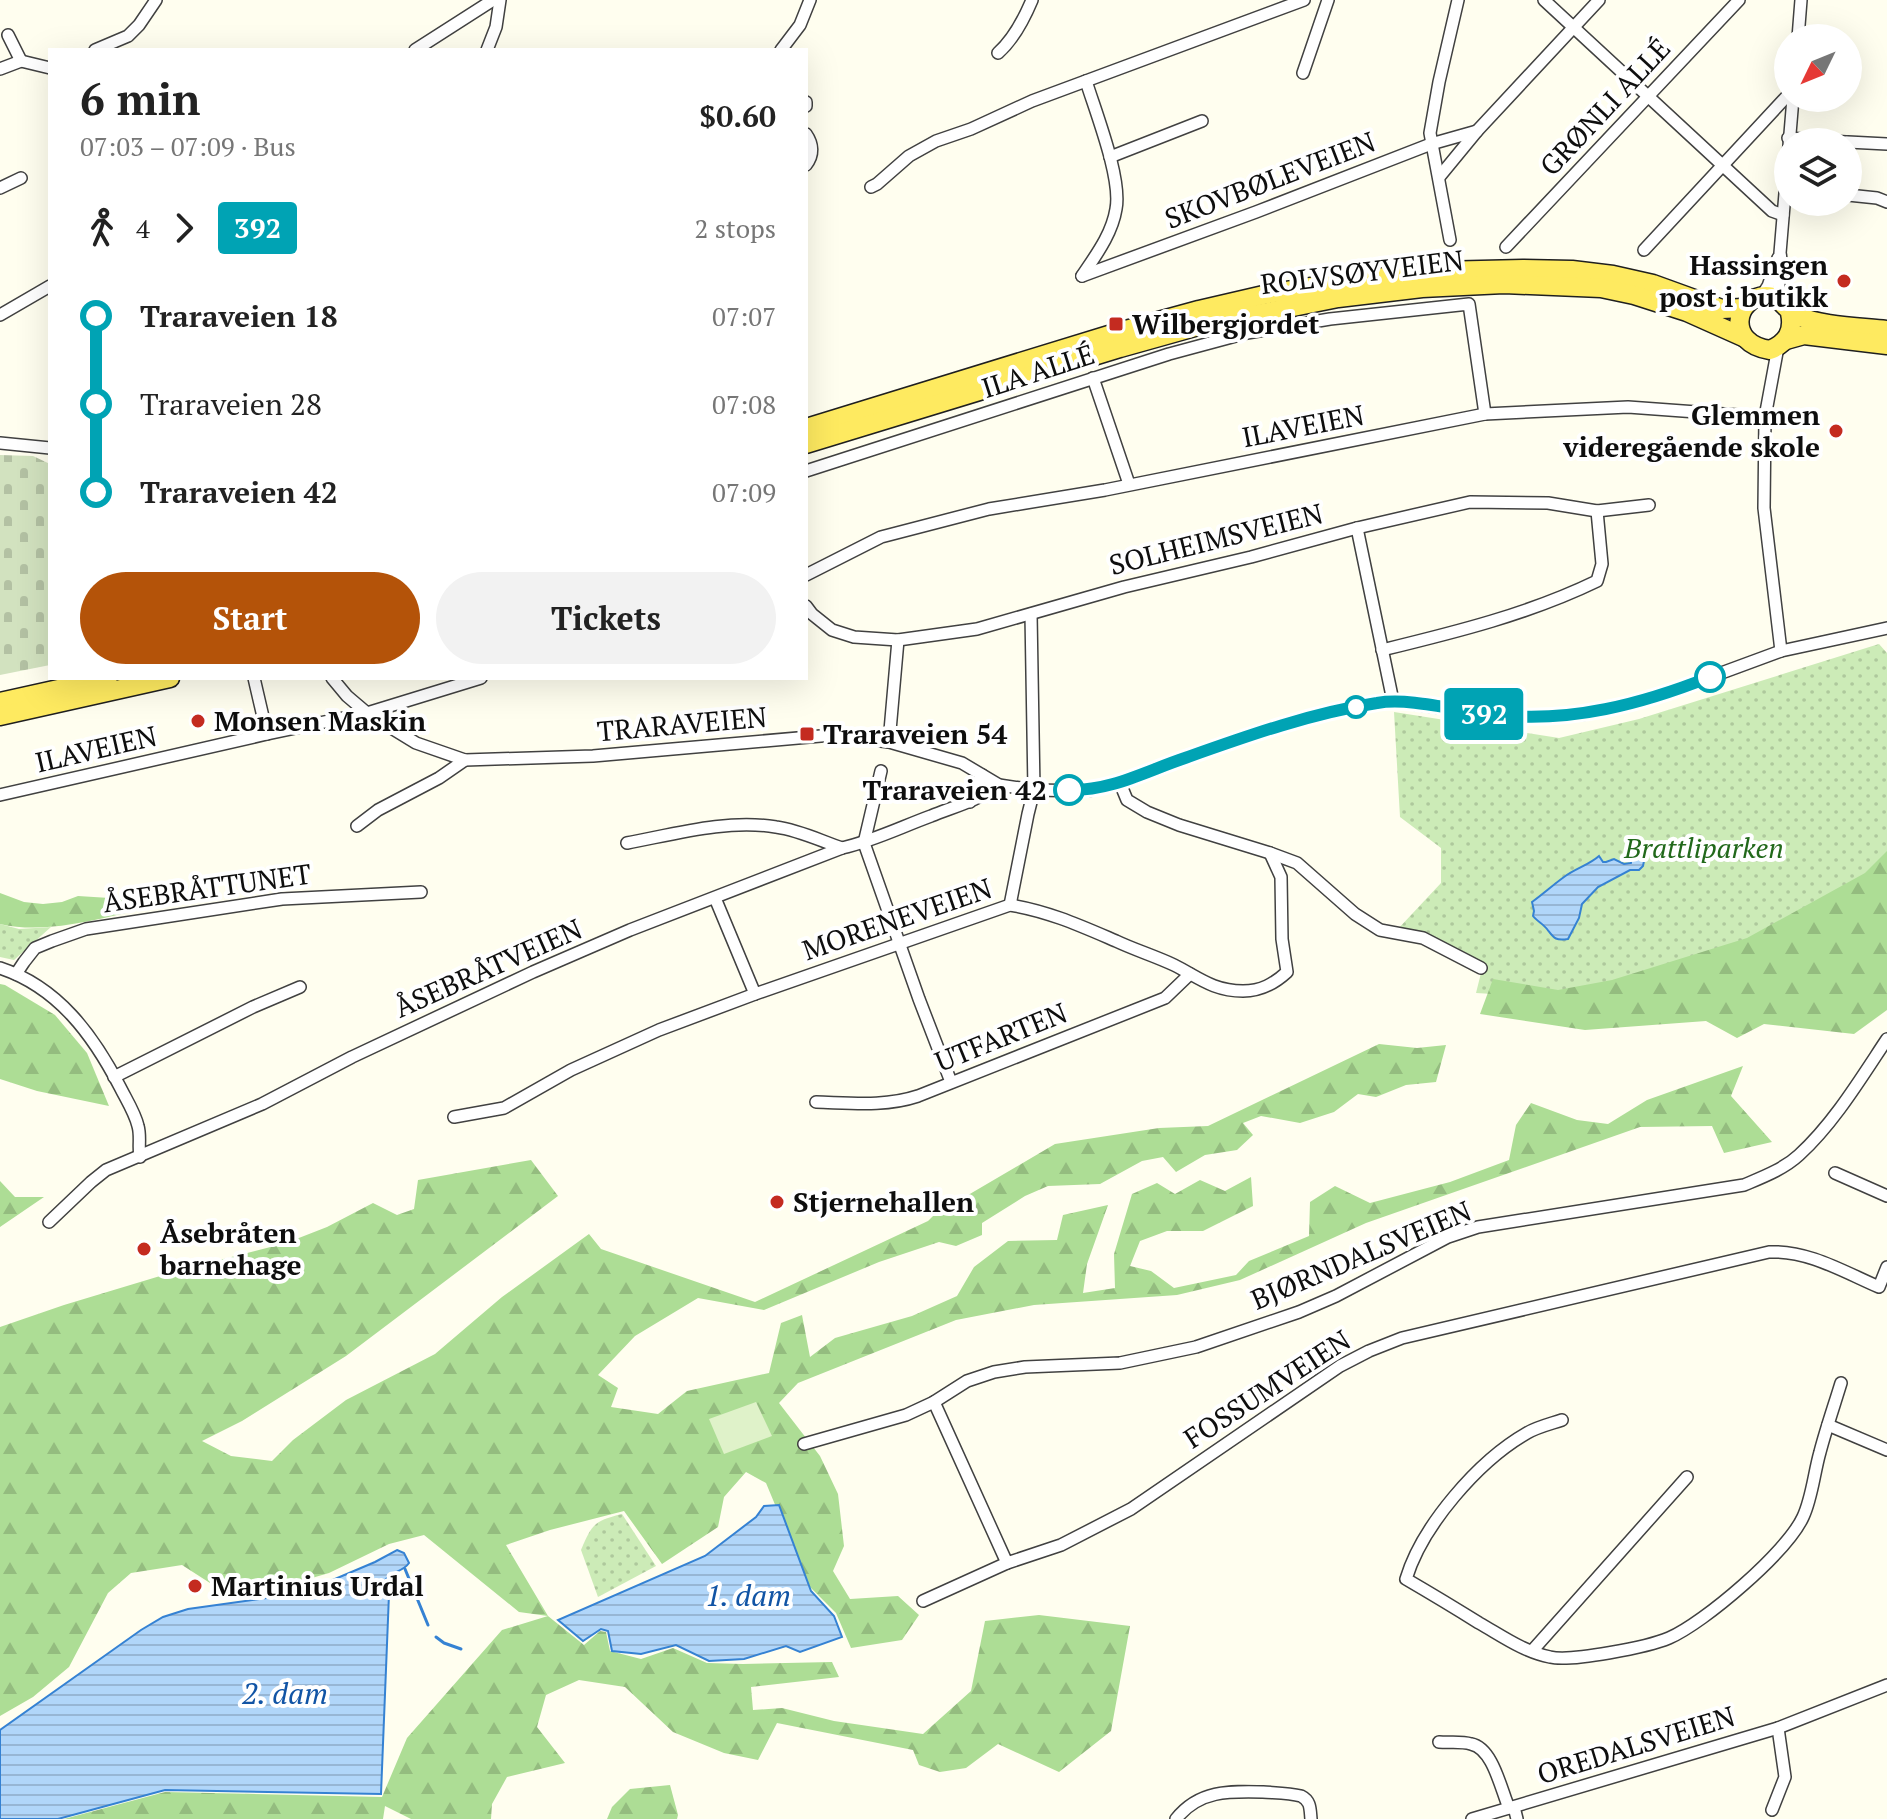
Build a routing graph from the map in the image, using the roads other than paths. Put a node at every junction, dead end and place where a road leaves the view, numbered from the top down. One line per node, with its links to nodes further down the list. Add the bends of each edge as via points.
1 (156, 0): 16 (street, via 128,36)
2 (493, 0): 17 (street)
3 (500, 0): 18 (street)
4 (810, 0): 19 (street)
5 (1032, 0): 20 (street)
6 (1304, 0): 25 (street)
7 (1328, 0): 24 (street)
8 (1458, 0): 32 (street)
9 (1544, 0): 14 (street)
10 (1599, 0): 14 (street)
11 (1739, 0): 26 (street, GRØNLI ALLÉ)
12 (1801, 0): 13 (street)
13 (1799, 24)
14 (1575, 27): 26 (street); 29 (street)
15 (8, 35): 21 (street)
16 (100, 48)
17 (418, 48)
18 (488, 48)
19 (783, 48)
20 (998, 53)
21 (21, 61): 22 (street); 23 (street)
22 (48, 68)
23 (0, 69)
24 (1303, 73)
25 (1086, 81): 34 (street); 39 (street, via 936,141)
26 (1649, 95): 36 (street); 46 (street, GRØNLI ALLÉ)
27 (1774, 112): 36 (street)
28 (1202, 121): 34 (street)
29 (1477, 131): 32 (street, SKOVBØLEVEIEN); 37 (street)
30 (808, 136): 35 (street)
31 (1862, 143): 33 (street)
32 (1431, 144): 34 (street, SKOVBØLEVEIEN, via 1082,276 1098,253 1117,206); 37 (street)
33 (1887, 144)
34 (1110, 157)
35 (808, 162)
36 (1722, 164): 43 (street); 47 (street)
37 (1440, 176): 45 (street)
38 (21, 178): 40 (street)
39 (871, 187)
40 (0, 188)
41 (1862, 196): 42 (street)
42 (1887, 202)
43 (1774, 212)
44 (1783, 216): 48 (street)
45 (1450, 240)
46 (1506, 247)
47 (1644, 250)
48 (1780, 253): 50 (street, via 1783,266); 50 (street, via 1768,286)
49 (48, 287): 52 (street)
50 (1776, 303): 51 (main road, via 1751,300); 53 (main road, via 1807,320); 55 (main road, via 1792,327)
51 (1743, 308): 54 (main road); 60 (main road, ROLVSØYVEIEN, via 1722,309 1653,284 1572,270 1439,271 1341,282 1268,294 1115,333)
52 (0, 315)
53 (1887, 330)
54 (1743, 337): 55 (main road, via 1751,345); 62 (main road, ROLVSØYVEIEN, via 1687,312 1601,288 1422,288 1338,298 1202,325)
55 (1774, 345): 56 (main road, via 1804,335); 59 (street, via 1765,358)
56 (1887, 345)
57 (1093, 378): 58 (street, ILA ALLÉ, via 1247,333 1469,304); 64 (street, ILA ALLÉ); 65 (street)
58 (1485, 414): 59 (street, ILAVEIEN, via 1628,407); 65 (street, ILAVEIEN)
59 (1765, 417): 75 (street, via 1764,508)
60 (808, 427)
61 (0, 443): 63 (street)
62 (808, 443)
63 (48, 448)
64 (808, 470)
65 (1129, 484): 69 (street, ILAVEIEN, via 989,509 881,537)
66 (1649, 505): 67 (street, SOLHEIMSVEIEN)
67 (1597, 511): 68 (street, SOLHEIMSVEIEN, via 1548,503 1470,502); 74 (street, via 1602,564 1597,581 1496,621)
68 (1357, 528): 71 (street, SOLHEIMSVEIEN); 74 (street)
69 (808, 574)
70 (808, 609): 73 (street, SOLHEIMSVEIEN, via 832,630)
71 (1031, 614): 73 (street, SOLHEIMSVEIEN, via 977,629); 92 (street)
72 (1887, 628): 75 (street, TRARAVEIEN)
73 (898, 640): 86 (street)
74 (1382, 650): 81 (street)
75 (1781, 651): 81 (street, TRARAVEIEN, via 1678,689 1586,714 1499,716)
76 (99, 680): 82 (main road)
77 (161, 680): 84 (main road)
78 (254, 680): 85 (street)
79 (334, 680): 83 (street, TRARAVEIEN)
80 (474, 680): 83 (street, ILAVEIEN)
81 (1393, 701): 90 (street, TRARAVEIEN, via 1305,718)
82 (0, 702)
83 (367, 713): 85 (street, ILAVEIEN); 87 (street, TRARAVEIEN, via 416,743)
84 (0, 716)
85 (267, 734): 93 (street, ILAVEIEN)
86 (889, 742): 87 (street, TRARAVEIEN, via 832,735 593,756); 89 (street, TRARAVEIEN, via 962,763)
87 (465, 760): 95 (street)
88 (881, 771): 97 (street)
89 (982, 775): 91 (street, TRARAVEIEN); 94 (street)
90 (1120, 783): 92 (street, TRARAVEIEN, via 1088,791); 99 (street, via 1127,800 1147,812)
91 (999, 785): 92 (street, TRARAVEIEN); 94 (street, ÅSEBRÅTVEIEN)
92 (1034, 790): 102 (street)
93 (0, 795)
94 (970, 802): 97 (street, ÅSEBRÅTVEIEN)
95 (357, 826)
96 (627, 843): 98 (street, via 716,826 756,825)
97 (864, 843): 98 (street, ÅSEBRÅTVEIEN); 103 (street)
98 (842, 848): 101 (street, ÅSEBRÅTVEIEN)
99 (1270, 853): 105 (street, via 1297,863 1380,930 1423,938); 107 (street, MORENEVEIEN, via 1281,877 1287,972 1274,984 1245,991 1209,985)
100 (421, 892): 106 (street, ÅSEBRÅTTUNET, via 282,899 86,929 35,948)
101 (715, 898): 109 (street); 115 (street, ÅSEBRÅTVEIEN, via 533,972 262,1104)
102 (1010, 905): 103 (street, MORENEVEIEN); 107 (street, MORENEVEIEN, via 1073,922)
103 (901, 943): 109 (street, MORENEVEIEN); 112 (street)
104 (0, 968): 106 (street)
105 (1481, 968)
106 (16, 974): 111 (street, via 64,1005)
107 (1190, 974): 112 (street, UTFARTEN, via 1165,998)
108 (300, 987): 111 (street)
109 (755, 994): 114 (street, MORENEVEIEN, via 659,1030 504,1108)
110 (1887, 1039): 121 (street, BJØRNDALSVEIEN, via 1842,1105 1798,1156 1744,1185 1478,1227 1299,1312 1196,1347 1120,1363 994,1372 967,1381)
111 (114, 1077): 115 (street, via 139,1127)
112 (951, 1082): 113 (street, UTFARTEN, via 901,1102)
113 (816, 1102)
114 (454, 1117)
115 (140, 1157): 118 (street, ÅSEBRÅTVEIEN, via 106,1170)
116 (1835, 1173): 117 (street)
117 (1887, 1196)
118 (49, 1222)
119 (1887, 1267): 127 (street, FOSSUMVEIEN, via 1879,1287 1810,1257 1769,1252 1402,1338 1340,1366 1131,1509 1061,1545)
120 (1841, 1383): 123 (street)
121 (934, 1402): 124 (street, BJØRNDALSVEIEN); 127 (street)
122 (1562, 1420): 129 (street, via 1528,1433 1493,1457 1428,1530 1406,1579)
123 (1828, 1425): 125 (street); 129 (street, via 1804,1516 1795,1531 1719,1605 1666,1639 1560,1659)
124 (804, 1444)
125 (1887, 1450)
126 (1687, 1477): 129 (street)
127 (1007, 1563): 128 (street, FOSSUMVEIEN)
128 (923, 1601)
129 (1532, 1651)
130 (1887, 1685): 131 (street, OREDALSVEIEN)
131 (1778, 1728): 133 (street, OREDALSVEIEN, via 1785,1777); 134 (street, OREDALSVEIEN)
132 (1439, 1742): 134 (street, OREDALSVEIEN, via 1480,1747)
133 (1772, 1810)
134 (1513, 1811): 137 (street, OREDALSVEIEN)
135 (1176, 1819): 136 (street, via 1204,1796 1233,1791 1301,1796 1310,1805)
136 (1311, 1819)
137 (1472, 1819)

